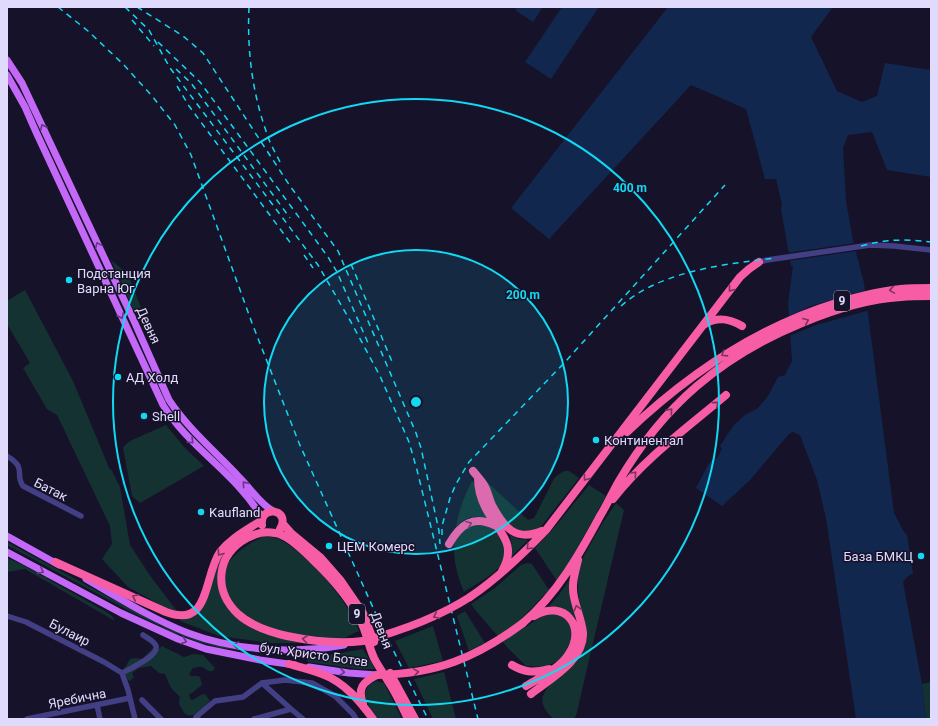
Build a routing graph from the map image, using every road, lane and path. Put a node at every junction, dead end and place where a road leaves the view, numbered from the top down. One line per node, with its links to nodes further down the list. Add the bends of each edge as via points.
1 (7, 60): 2 (main road, Девня)
2 (14, 68): 3 (street); 15 (main road, Девня, one-way to 2, via 267,508 194,431 169,400)
3 (7, 74): 18 (main road, Девня, one-way to 18, via 26,107 163,405 185,435 237,485)
4 (931, 250): 5 (street, via 890,245 861,246)
5 (759, 262): 9 (highway, one-way to 9, via 740,277)
6 (931, 288): 11 (highway, 9, one-way to 11, via 900,289 852,298 813,310 758,335 680,385)
7 (931, 296): 17 (highway, 9, one-way to 7, via 624,472 660,422 676,404 734,357 787,329 836,310 900,297)
8 (742, 326): 9 (highway, via 723,319 712,320)
9 (702, 328): 11 (highway)
10 (726, 395): 17 (highway, one-way to 10, via 634,474)
11 (610, 448): 21 (highway, бул. Христо Ботев / 9, one-way to 21)
12 (7, 456): 16 (street, Батак, via 18,465 23,486)
13 (473, 471): 14 (highway)
14 (478, 478): 20 (highway, via 480,495); 21 (highway, via 484,485 496,512 511,530 519,535 528,536)
15 (273, 511): 18 (highway, via 266,513); 19 (highway, via 281,516)
16 (81, 516)
17 (601, 516): 25 (highway, бул. Христо Ботев / 9)
18 (262, 519): 22 (highway, via 263,526); 27 (highway, one-way to 27, via 235,537 224,548 215,560 200,604 195,611 184,616 166,612)
19 (283, 524): 22 (highway, via 280,530); 56 (highway, Девня, via 323,560 360,608 368,623 375,648)
20 (498, 526): 24 (highway, one-way to 20, via 459,530 472,522 485,521); 28 (highway, via 505,536 508,550 506,562)
21 (546, 530): 28 (highway, бул. Христо Ботев / 9, one-way to 28)
22 (271, 532): 32 (highway, 9, one-way to 22, via 308,640 279,634 251,623 234,610 222,588 222,566 239,543 254,534); 55 (highway, Девня / 9, via 283,536 311,558 351,605 374,657)
23 (7, 536): 27 (main road, бул. Христо Ботев)
24 (448, 544)
25 (580, 553): 30 (highway, бул. Христо Ботев / 9, via 557,587); 40 (highway, one-way to 25, via 569,663 582,641 583,631 573,588)
26 (9, 554): 33 (main road, бул. Христо Ботев, one-way to 33, via 167,635 206,649)
27 (55, 562): 32 (main road, бул. Христо Ботев, one-way to 27, via 327,648 287,649 239,645 210,639 170,625)
28 (499, 575): 32 (highway, бул. Христо Ботев / 9, one-way to 32, bridge, via 454,607 414,626)
29 (7, 616): 36 (street, Булаир, via 26,622)
30 (524, 621): 35 (highway, via 539,612 558,610 575,624 576,633 571,651); 37 (highway, бул. Христо Ботев / 9, one-way to 30, bridge, via 414,672 462,659 490,645)
31 (143, 636): 36 (street, via 154,644 155,652)
32 (360, 642)
33 (289, 664): 37 (main road, бул. Христо Ботев, one-way to 37); 44 (highway, via 331,678)
34 (512, 666): 35 (highway, via 532,672)
35 (556, 667): 39 (highway)
36 (122, 673): 41 (street)
37 (377, 675): 44 (highway, via 366,681 362,688 360,695)
38 (262, 683): 45 (street); 50 (street, via 243,697 215,700 196,717); 53 (street, via 285,680 312,683 335,696)
39 (526, 686)
40 (531, 694)
41 (130, 698): 43 (street, Яребична); 48 (street)
42 (142, 700): 49 (street)
43 (96, 705): 46 (street, Яребична); 47 (street)
44 (364, 706): 54 (highway)
45 (291, 710): 51 (street); 52 (street)
46 (27, 719)
47 (100, 719)
48 (135, 719)
49 (161, 719)
50 (198, 719)
51 (254, 719)
52 (303, 719)
53 (356, 719)
54 (373, 719)
55 (408, 719)
56 (415, 719)

